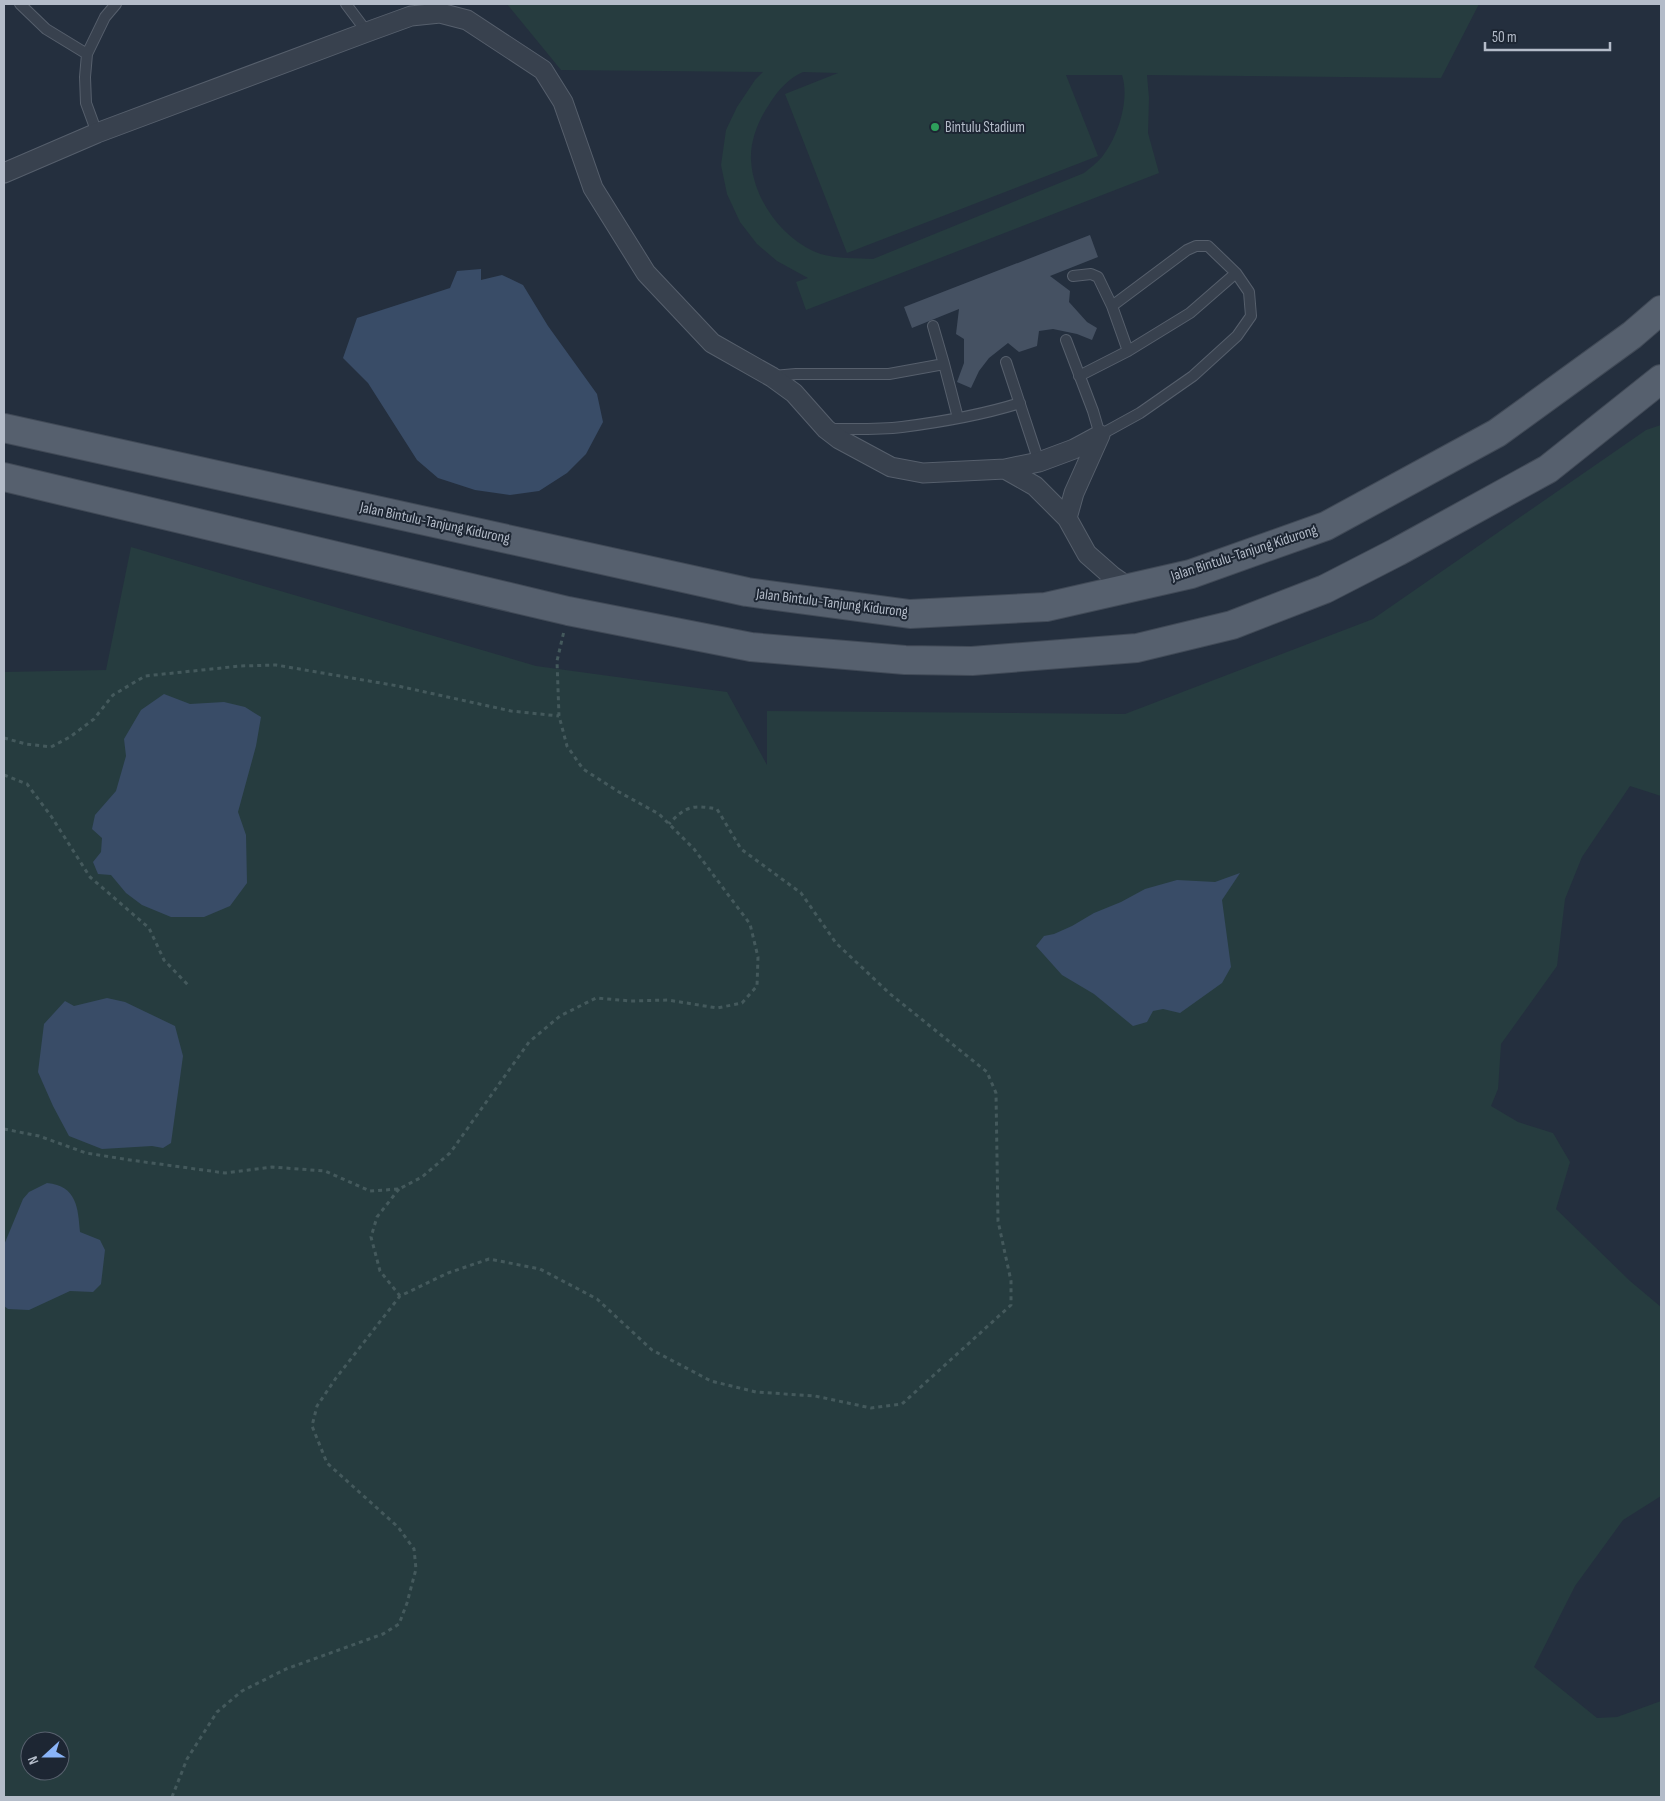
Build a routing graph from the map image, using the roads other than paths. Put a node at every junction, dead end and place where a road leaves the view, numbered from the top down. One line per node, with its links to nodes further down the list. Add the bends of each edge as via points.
1 (20, 4): 5 (lane, via 46,28)
2 (116, 4): 5 (lane, via 105,17)
3 (346, 4): 4 (lane)
4 (368, 32): 6 (street); 17 (street, via 411,16 440,13 467,20 542,70 563,102 593,188 646,273 712,343)
5 (87, 54): 6 (lane, via 86,103)
6 (97, 133): 7 (street)
7 (4, 173)
8 (1236, 273): 10 (lane, via 1208,246 1196,246); 14 (lane, via 1190,313); 24 (lane, via 1249,292 1251,316 1237,336 1193,376 1140,413)
9 (1073, 276): 10 (lane, via 1092,274 1098,277)
10 (1112, 306): 14 (lane)
11 (1661, 310): 29 (main road, Jalan Bintulu-Tanjung Kidurong, via 1632,335 1497,433 1326,526 1191,574)
12 (933, 326): 16 (lane)
13 (1066, 340): 18 (lane)
14 (1128, 351): 18 (lane)
15 (1006, 362): 20 (lane)
16 (944, 364): 17 (lane, via 889,374); 21 (lane)
17 (772, 376): 23 (street, via 794,393)
18 (1079, 376): 24 (lane)
19 (1661, 379): 27 (main road, via 1548,469 1325,589 1232,624 1137,648 972,661 905,660 751,646 568,611)
20 (1020, 403): 21 (lane); 25 (lane)
21 (958, 418): 23 (lane, via 901,427)
22 (4, 428): 29 (main road, Jalan Bintulu-Tanjung Kidurong, via 746,592 910,614 1046,606)
23 (826, 430): 26 (street, via 891,467 923,473)
24 (1100, 435): 25 (street); 28 (street, via 1074,493)
25 (1039, 462): 26 (street)
26 (1005, 469): 28 (street, via 1035,486)
27 (4, 476)
28 (1067, 518): 29 (street, via 1087,554)
29 (1128, 587)

